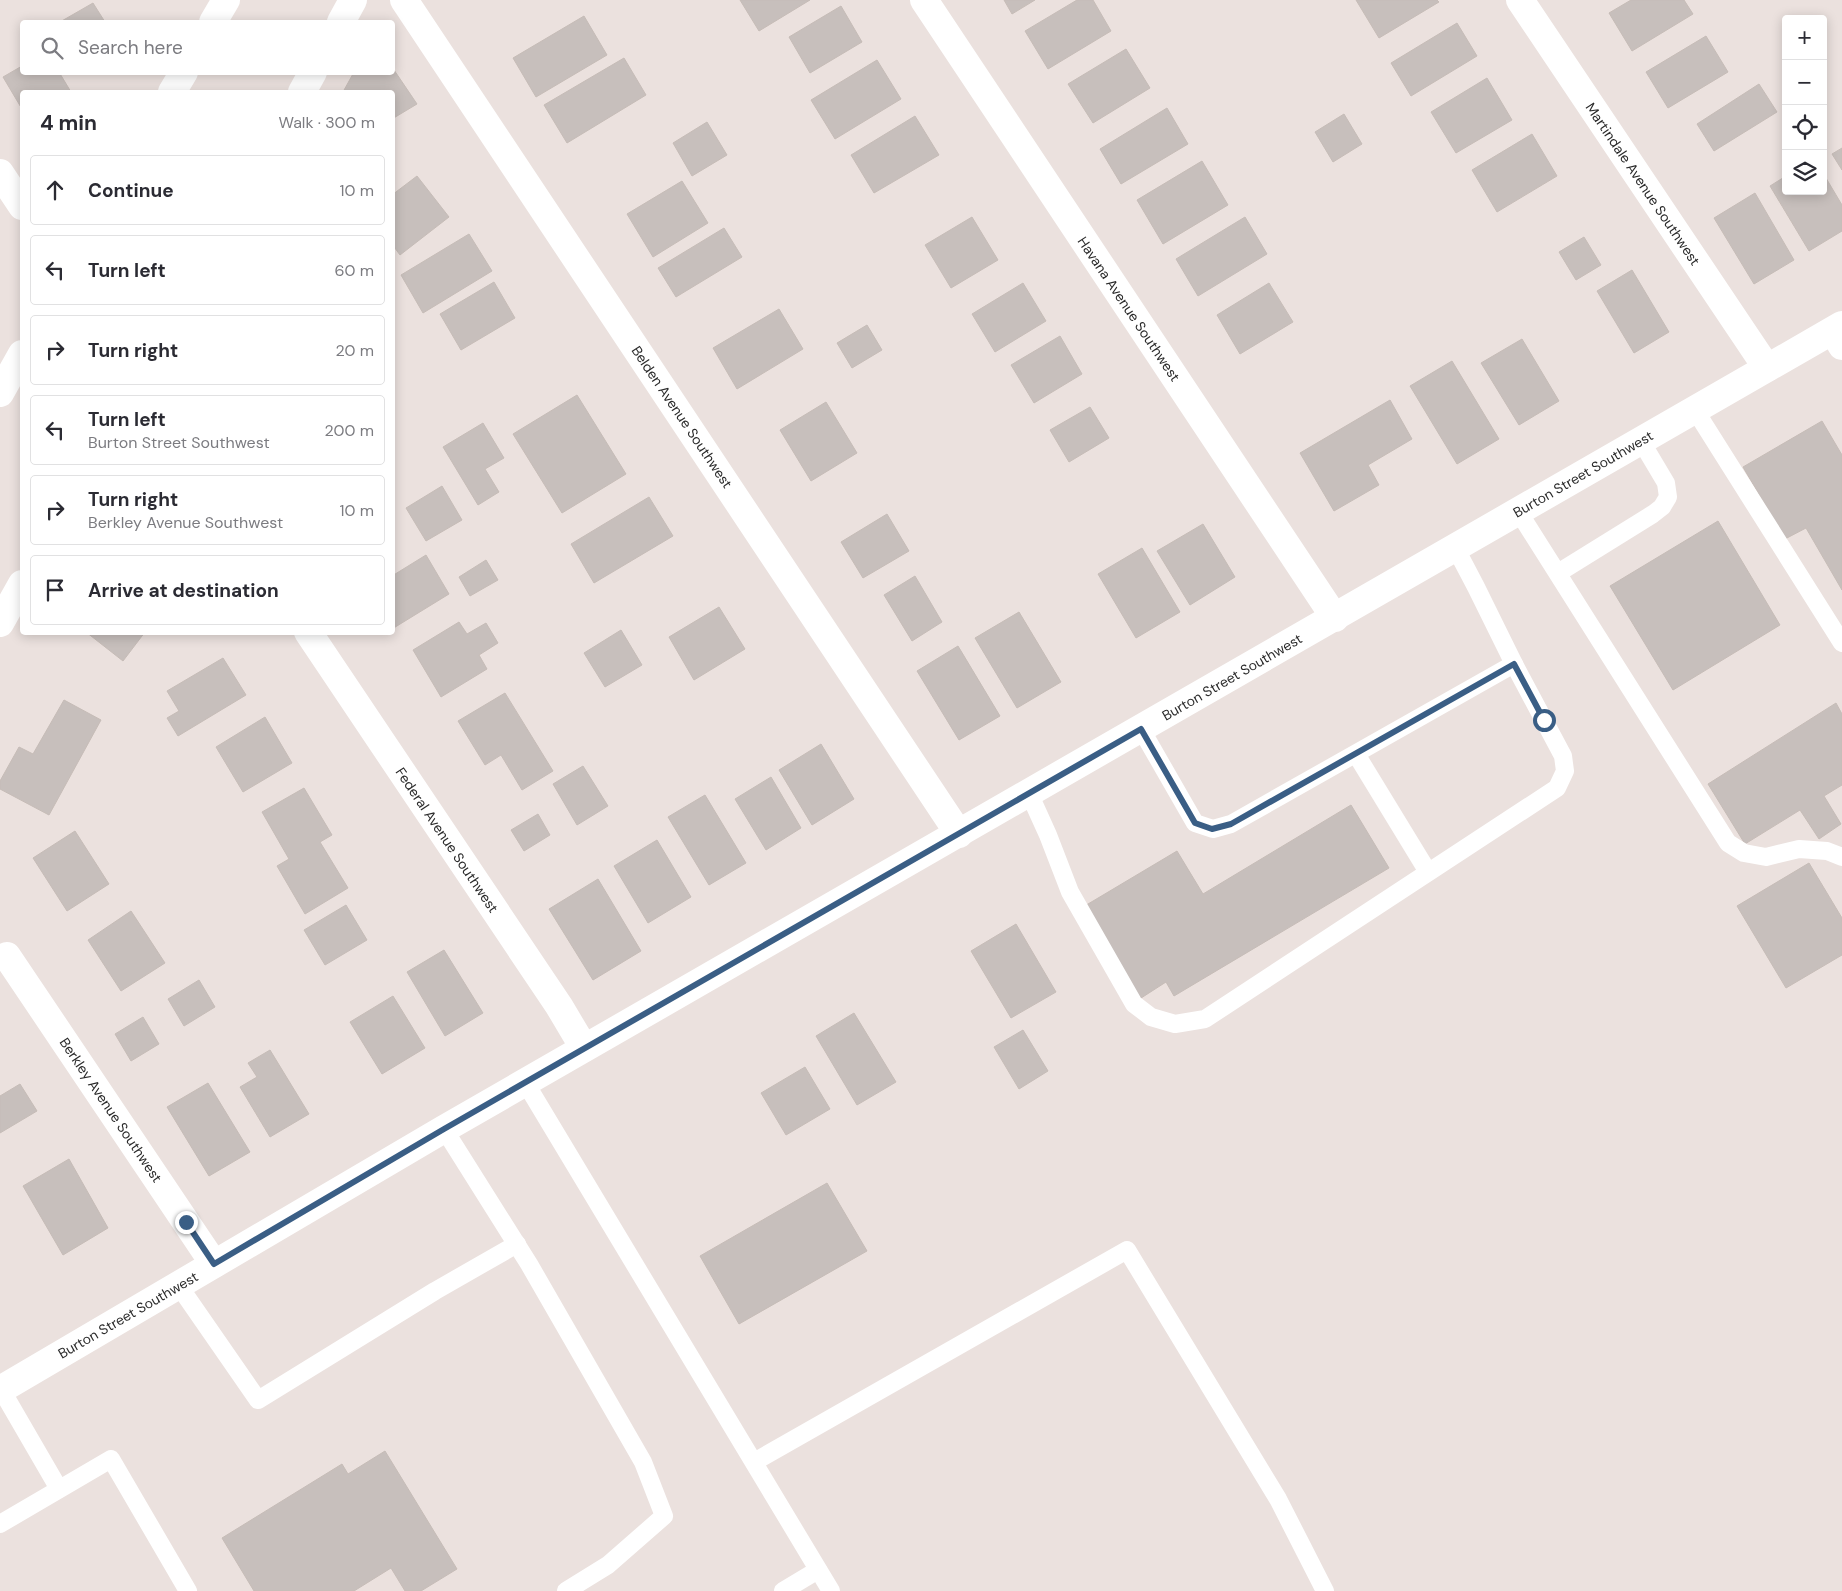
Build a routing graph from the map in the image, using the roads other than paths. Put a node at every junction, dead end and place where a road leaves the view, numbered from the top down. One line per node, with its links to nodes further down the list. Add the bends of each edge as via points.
1 (226, 0): 6 (street)
2 (353, 0): 7 (street)
3 (404, 0): 32 (street, Belden Avenue Southwest)
4 (924, 0): 24 (street, Havana Avenue Southwest)
5 (1520, 0): 16 (street, Martindale Avenue Southwest)
6 (214, 20)
7 (342, 20)
8 (182, 75): 10 (street)
9 (311, 75): 11 (street)
10 (173, 90)
11 (303, 90)
12 (0, 173): 13 (street)
13 (20, 203)
14 (1839, 334): 16 (street, Burton Street Southwest)
15 (20, 358): 17 (street)
16 (1767, 368): 18 (street, Burton Street Southwest)
17 (0, 394)
18 (1695, 410): 19 (street, Burton Street Southwest); 27 (lane)
19 (1641, 441): 20 (street, Burton Street Southwest); 22 (lane, via 1666,482 1668,497 1653,514)
20 (1518, 511): 21 (street, Burton Street Southwest); 22 (lane)
21 (1455, 548): 24 (street, Burton Street Southwest); 28 (lane)
22 (1558, 573): 33 (lane, via 1728,843 1744,853 1766,857 1799,849 1827,851)
23 (20, 588): 25 (street)
24 (1335, 618): 29 (street, Burton Street Southwest)
25 (0, 623)
26 (310, 635): 36 (street, Federal Avenue Southwest)
27 (1842, 643)
28 (1514, 664): 30 (lane); 34 (lane, via 1563,756 1565,771 1557,788)
29 (1141, 729): 30 (lane, via 1195,823 1212,829 1231,824); 31 (street, Burton Street Southwest)
30 (1356, 754): 34 (lane)
31 (1029, 792): 32 (street, Burton Street Southwest); 34 (lane, via 1070,892 1134,1004 1151,1017 1175,1024 1205,1019)
32 (959, 834): 36 (street, Burton Street Southwest)
33 (1842, 857)
34 (1428, 872)
35 (8, 956): 40 (street, Berkley Avenue Southwest)
36 (584, 1048): 37 (street, Burton Street Southwest)
37 (525, 1082): 38 (street, Burton Street Southwest); 43 (lane)
38 (444, 1129): 39 (lane); 40 (street, Burton Street Southwest)
39 (518, 1244): 41 (lane, via 258,1400); 48 (lane, via 643,1462 664,1516 608,1565)
40 (214, 1264): 41 (street, Burton Street Southwest)
41 (179, 1286): 42 (street, Burton Street Southwest)
42 (1, 1389): 44 (lane)
43 (754, 1462): 46 (lane); 51 (lane, via 1127,1250 1278,1498)
44 (59, 1489): 45 (lane); 47 (lane, via 111,1459)
45 (0, 1524)
46 (818, 1570): 49 (lane); 50 (lane)
47 (188, 1591)
48 (566, 1591)
49 (783, 1591)
50 (831, 1591)
51 (1325, 1591)

